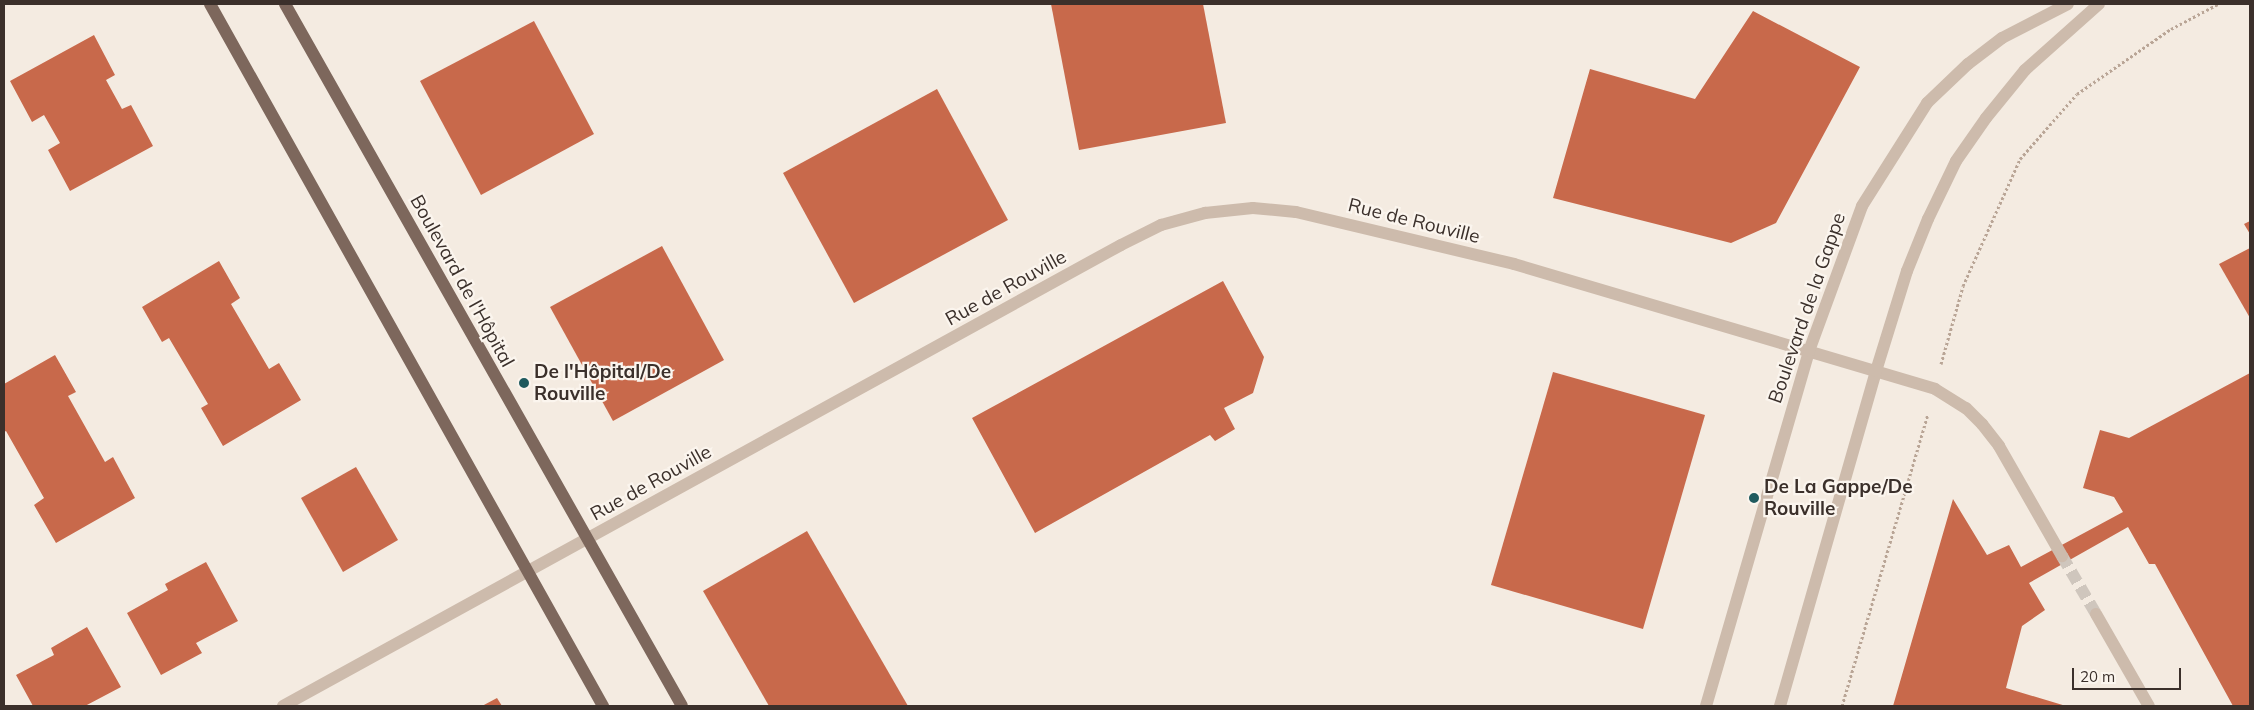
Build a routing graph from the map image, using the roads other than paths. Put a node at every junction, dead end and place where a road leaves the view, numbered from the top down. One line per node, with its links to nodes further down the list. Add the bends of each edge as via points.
1 (210, 4): 9 (main road)
2 (285, 4): 7 (main road, Boulevard de l'Hôpital)
3 (2068, 4): 5 (street, Boulevard de la Gappe, via 2002,38 1968,64 1927,103 1862,206)
4 (2099, 4): 6 (street, via 2025,70 1956,161 1907,271)
5 (1809, 350): 6 (street, Rue de Rouville); 7 (street, Rue de Rouville, via 1514,264 1296,212 1252,208 1205,213 1161,225 1121,245); 14 (street, Boulevard de la Gappe)
6 (1876, 371): 8 (street, Rue de Rouville, via 1935,389 1966,408 1999,446); 15 (street)
7 (587, 540): 9 (street, Rue de Rouville); 13 (main road, Boulevard de l'Hôpital)
8 (2062, 556)
9 (527, 573): 11 (street, Rue de Rouville); 12 (main road)
10 (2096, 614): 16 (street)
11 (283, 706)
12 (603, 706)
13 (682, 706)
14 (1706, 706)
15 (1780, 706)
16 (2149, 706)

